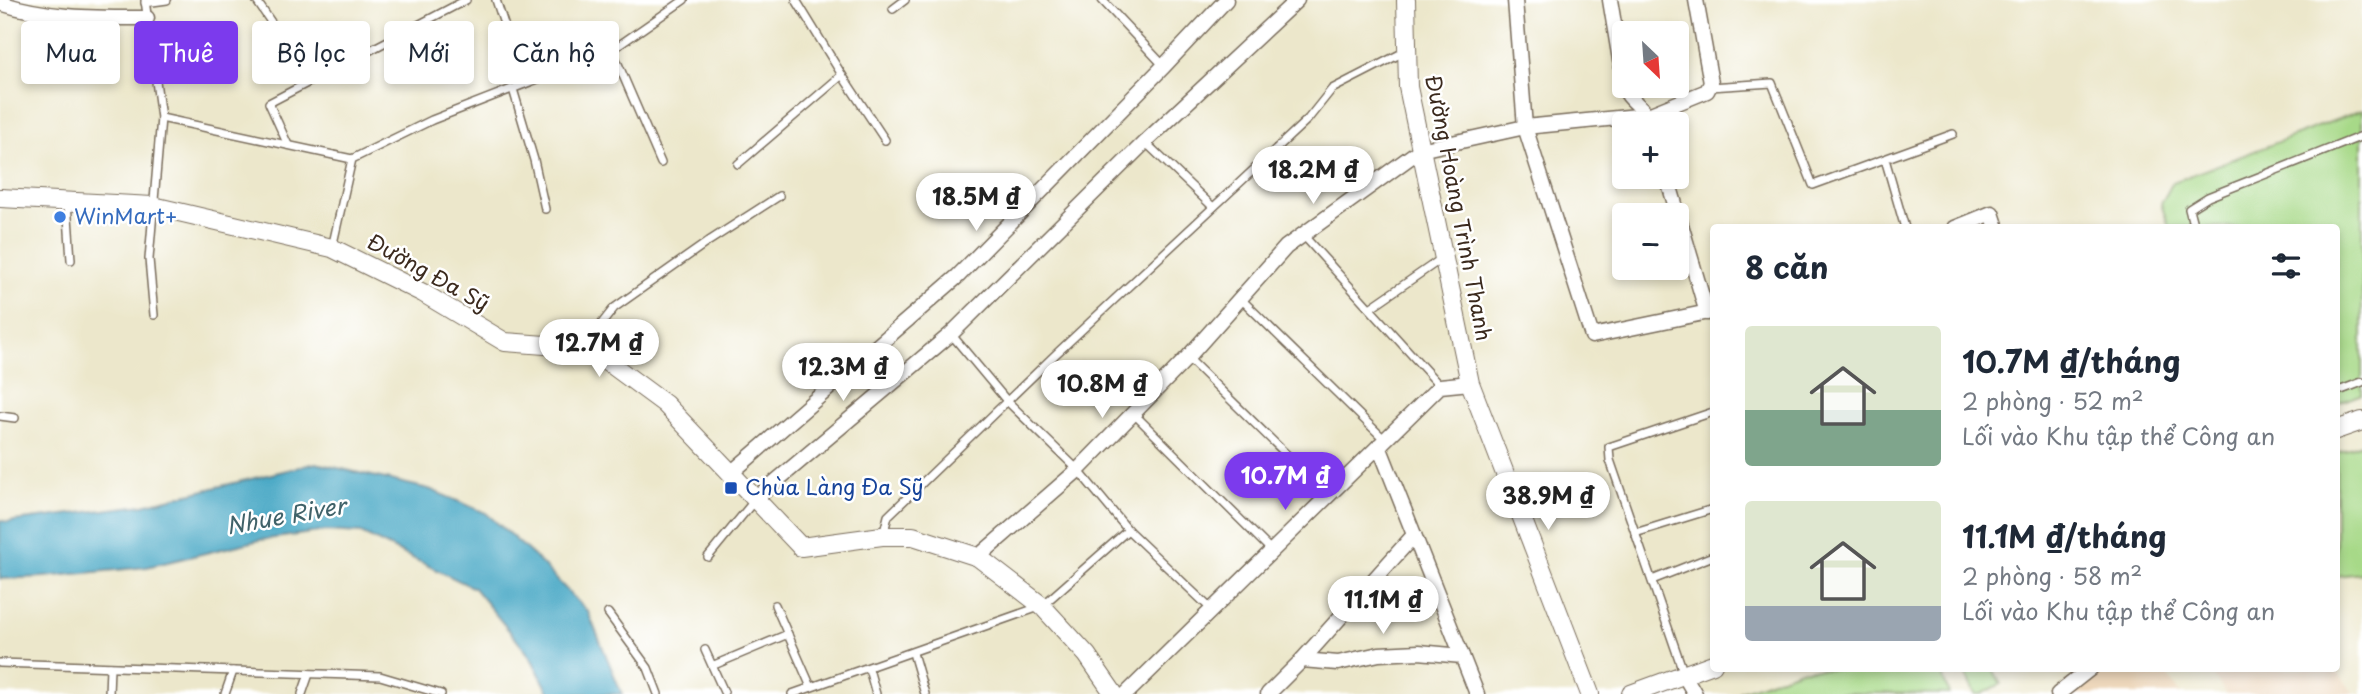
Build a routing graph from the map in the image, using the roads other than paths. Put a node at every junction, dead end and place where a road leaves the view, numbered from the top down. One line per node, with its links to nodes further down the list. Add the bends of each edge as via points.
1 (167, 0): 16 (lane)
2 (256, 0): 18 (lane)
3 (466, 0): 39 (lane, via 269,103)
4 (496, 0): 19 (lane)
5 (684, 0): 21 (lane)
6 (796, 0): 25 (lane)
7 (905, 0): 17 (lane)
8 (1102, 0): 24 (lane)
9 (1225, 0): 24 (street)
10 (1297, 0): 38 (street)
11 (1406, 0): 22 (street, Đường Hoàng Trình Thanh)
12 (1516, 0): 34 (street)
13 (1611, 0): 20 (street)
14 (1696, 0): 27 (street)
15 (0, 3): 16 (street, via 73,18)
16 (146, 7): 32 (lane)
17 (892, 9)
18 (270, 21)
19 (503, 21)
20 (1614, 21)
21 (619, 45)
22 (1406, 50): 40 (street, Đường Hoàng Trình Thanh); 50 (lane, via 1332,89 1308,119)
23 (619, 66): 43 (lane)
24 (1164, 66): 80 (street, via 958,276)
25 (842, 75): 37 (lane); 44 (lane)
26 (524, 84): 28 (lane)
27 (1710, 87): 31 (street); 42 (lane, via 1772,83 1813,185)
28 (513, 89): 41 (lane, via 432,120); 51 (lane)
29 (1630, 98): 30 (street)
30 (1642, 112)
31 (1665, 112)
32 (161, 118): 39 (lane); 49 (lane)
33 (1612, 122): 34 (street)
34 (1525, 127): 40 (street); 62 (street, via 1592,336)
35 (1953, 134): 42 (lane)
36 (2362, 136): 55 (lane, via 2208,197 2189,209)
37 (885, 140)
38 (1145, 142): 50 (lane); 64 (street)
39 (288, 145): 41 (lane)
40 (1420, 150): 56 (street); 58 (street, Đường Hoàng Trình Thanh)
41 (352, 159): 57 (lane)
42 (1885, 159): 52 (lane)
43 (661, 163)
44 (738, 164)
45 (1671, 189): 62 (street)
46 (779, 196): 65 (lane, via 614,308)
47 (0, 198): 48 (street, Đường Đa Sỹ)
48 (67, 202): 49 (street, Đường Đa Sỹ); 59 (lane)
49 (153, 206): 57 (street, Đường Đa Sỹ); 63 (lane, via 149,259)
50 (1213, 207): 71 (lane)
51 (545, 209)
52 (1904, 224)
53 (1965, 224): 54 (street, via 1992,213)
54 (1996, 224)
55 (2193, 224)
56 (1303, 235): 60 (street, via 1286,247); 61 (lane)
57 (332, 247): 65 (street, Đường Đa Sỹ, via 505,342)
58 (1445, 257): 61 (lane); 68 (street, Đường Hoàng Trình Thanh)
59 (71, 260)
60 (1241, 299): 66 (street); 78 (lane)
61 (1370, 308): 69 (lane)
62 (1710, 312)
63 (154, 315)
64 (951, 334): 71 (lane); 82 (street)
65 (585, 345): 80 (street, via 665,404)
66 (1188, 357): 72 (street); 81 (lane)
67 (2362, 382): 70 (lane)
68 (1470, 383): 69 (street); 125 (street, Đường Hoàng Trình Thanh)
69 (1440, 386): 78 (street)
70 (2340, 390)
71 (1007, 401): 79 (lane); 87 (lane, via 888,516)
72 (1133, 413): 79 (street); 88 (lane)
73 (1710, 413): 85 (lane, via 1609,447)
74 (0, 416): 75 (lane)
75 (15, 418)
76 (2362, 421): 77 (street)
77 (2340, 429)
78 (1382, 443): 81 (street); 86 (street)
79 (1078, 470): 84 (lane); 90 (street)
80 (731, 472): 82 (street)
81 (1328, 495): 88 (street)
82 (757, 498): 87 (street, via 801,547); 89 (lane)
83 (1710, 510): 85 (lane)
84 (1128, 530): 94 (lane); 95 (lane)
85 (1635, 533): 92 (lane)
86 (1414, 535): 100 (street); 101 (street)
87 (882, 537): 90 (street, via 913,536)
88 (1271, 550): 95 (street)
89 (708, 557)
90 (978, 557): 94 (street)
91 (1710, 557): 92 (lane)
92 (1651, 580): 110 (lane)
93 (775, 605): 97 (lane)
94 (1042, 606): 99 (lane); 121 (street, via 1087,655)
95 (1211, 609): 122 (street)
96 (608, 613): 117 (lane, via 648,668)
97 (788, 634): 103 (lane); 111 (lane)
98 (705, 650): 103 (lane)
99 (913, 653): 106 (lane); 120 (lane)
100 (1462, 656): 101 (street, via 1419,652 1338,663); 124 (street)
101 (1302, 660): 123 (street)
102 (0, 663): 105 (lane)
103 (714, 665): 112 (lane)
104 (1710, 665): 110 (street)
105 (110, 667): 107 (lane); 113 (lane)
106 (869, 669): 111 (lane); 119 (lane)
107 (233, 671): 109 (lane); 114 (lane)
108 (2083, 672): 128 (street)
109 (309, 674): 115 (lane); 116 (lane, via 380,677)
110 (1684, 675): 126 (street); 127 (street)
111 (811, 688): 118 (lane)
112 (724, 692)
113 (108, 694)
114 (225, 694)
115 (302, 694)
116 (441, 694)
117 (658, 694)
118 (792, 694)
119 (876, 694)
120 (925, 694)
121 (1114, 694)
122 (1126, 694)
123 (1268, 694)
124 (1477, 694)
125 (1590, 694)
126 (1631, 694)
127 (1695, 694)
128 (2058, 694)

